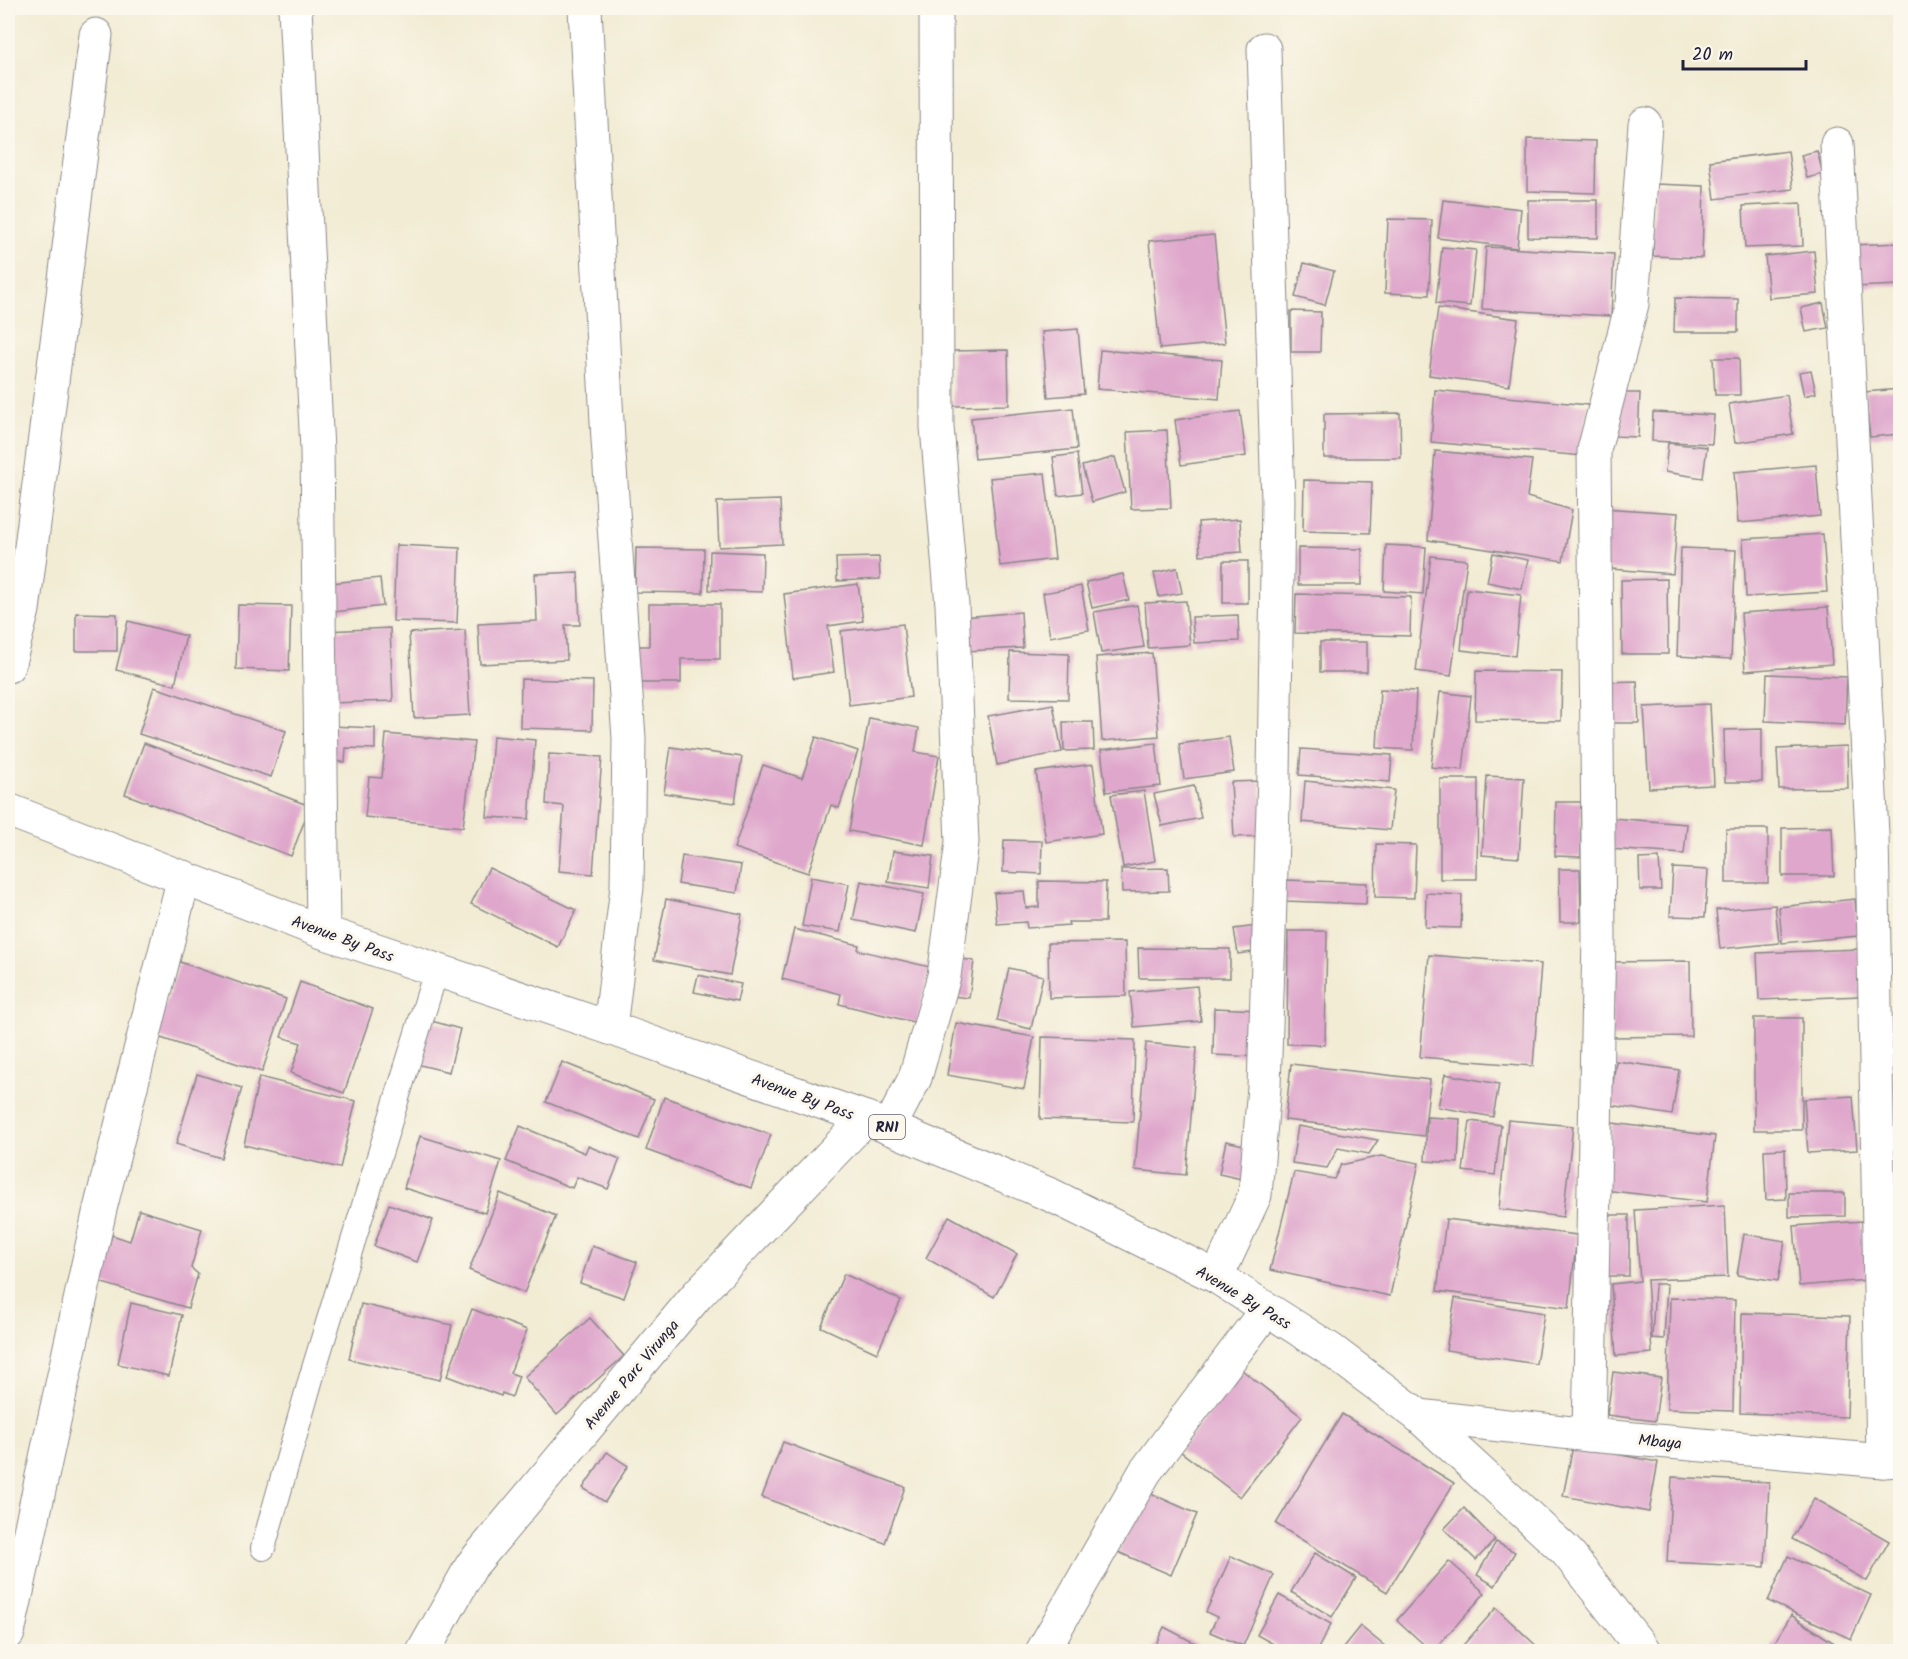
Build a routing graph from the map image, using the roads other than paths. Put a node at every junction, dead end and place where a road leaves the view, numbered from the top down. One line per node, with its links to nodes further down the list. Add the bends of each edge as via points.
1 (295, 8): 11 (main road, via 317,450)
2 (585, 8): 13 (main road, via 608,440 629,738 627,887)
3 (936, 8): 14 (main road, Avenue Parc Virunga, via 936,427 952,605 962,842 944,976 915,1078)
4 (96, 35): 8 (main road, via 22,610)
5 (1264, 49): 15 (main road, via 1278,501 1264,1087 1255,1195)
6 (1645, 124): 18 (main road, via 1632,304 1594,450 1599,938)
7 (1837, 144): 19 (main road, via 1872,834)
8 (8, 666)
9 (8, 810): 10 (main road, Avenue By Pass / RN1)
10 (184, 877): 11 (main road, Avenue By Pass / RN1); 21 (main road, via 100,1209)
11 (323, 932): 12 (main road, Avenue By Pass / RN1)
12 (436, 971): 13 (main road, Avenue By Pass / RN1); 20 (lane)
13 (610, 1028): 14 (main road, Avenue By Pass / RN1)
14 (877, 1123): 15 (main road, Avenue By Pass / RN1, via 1053,1196); 22 (main road, Avenue Parc Virunga, via 698,1294 472,1565)
15 (1217, 1277): 16 (main road, Avenue By Pass / RN1)
16 (1267, 1309): 17 (main road, Avenue By Pass / RN1, via 1331,1350); 23 (main road, via 1145,1472)
17 (1419, 1416): 18 (main road, Mbaya); 24 (main road, Avenue By Pass / RN1, via 1566,1551)
18 (1589, 1435): 19 (main road, Mbaya)
19 (1892, 1460)
20 (263, 1548)
21 (8, 1633)
22 (423, 1652)
23 (1042, 1652)
24 (1645, 1652)

